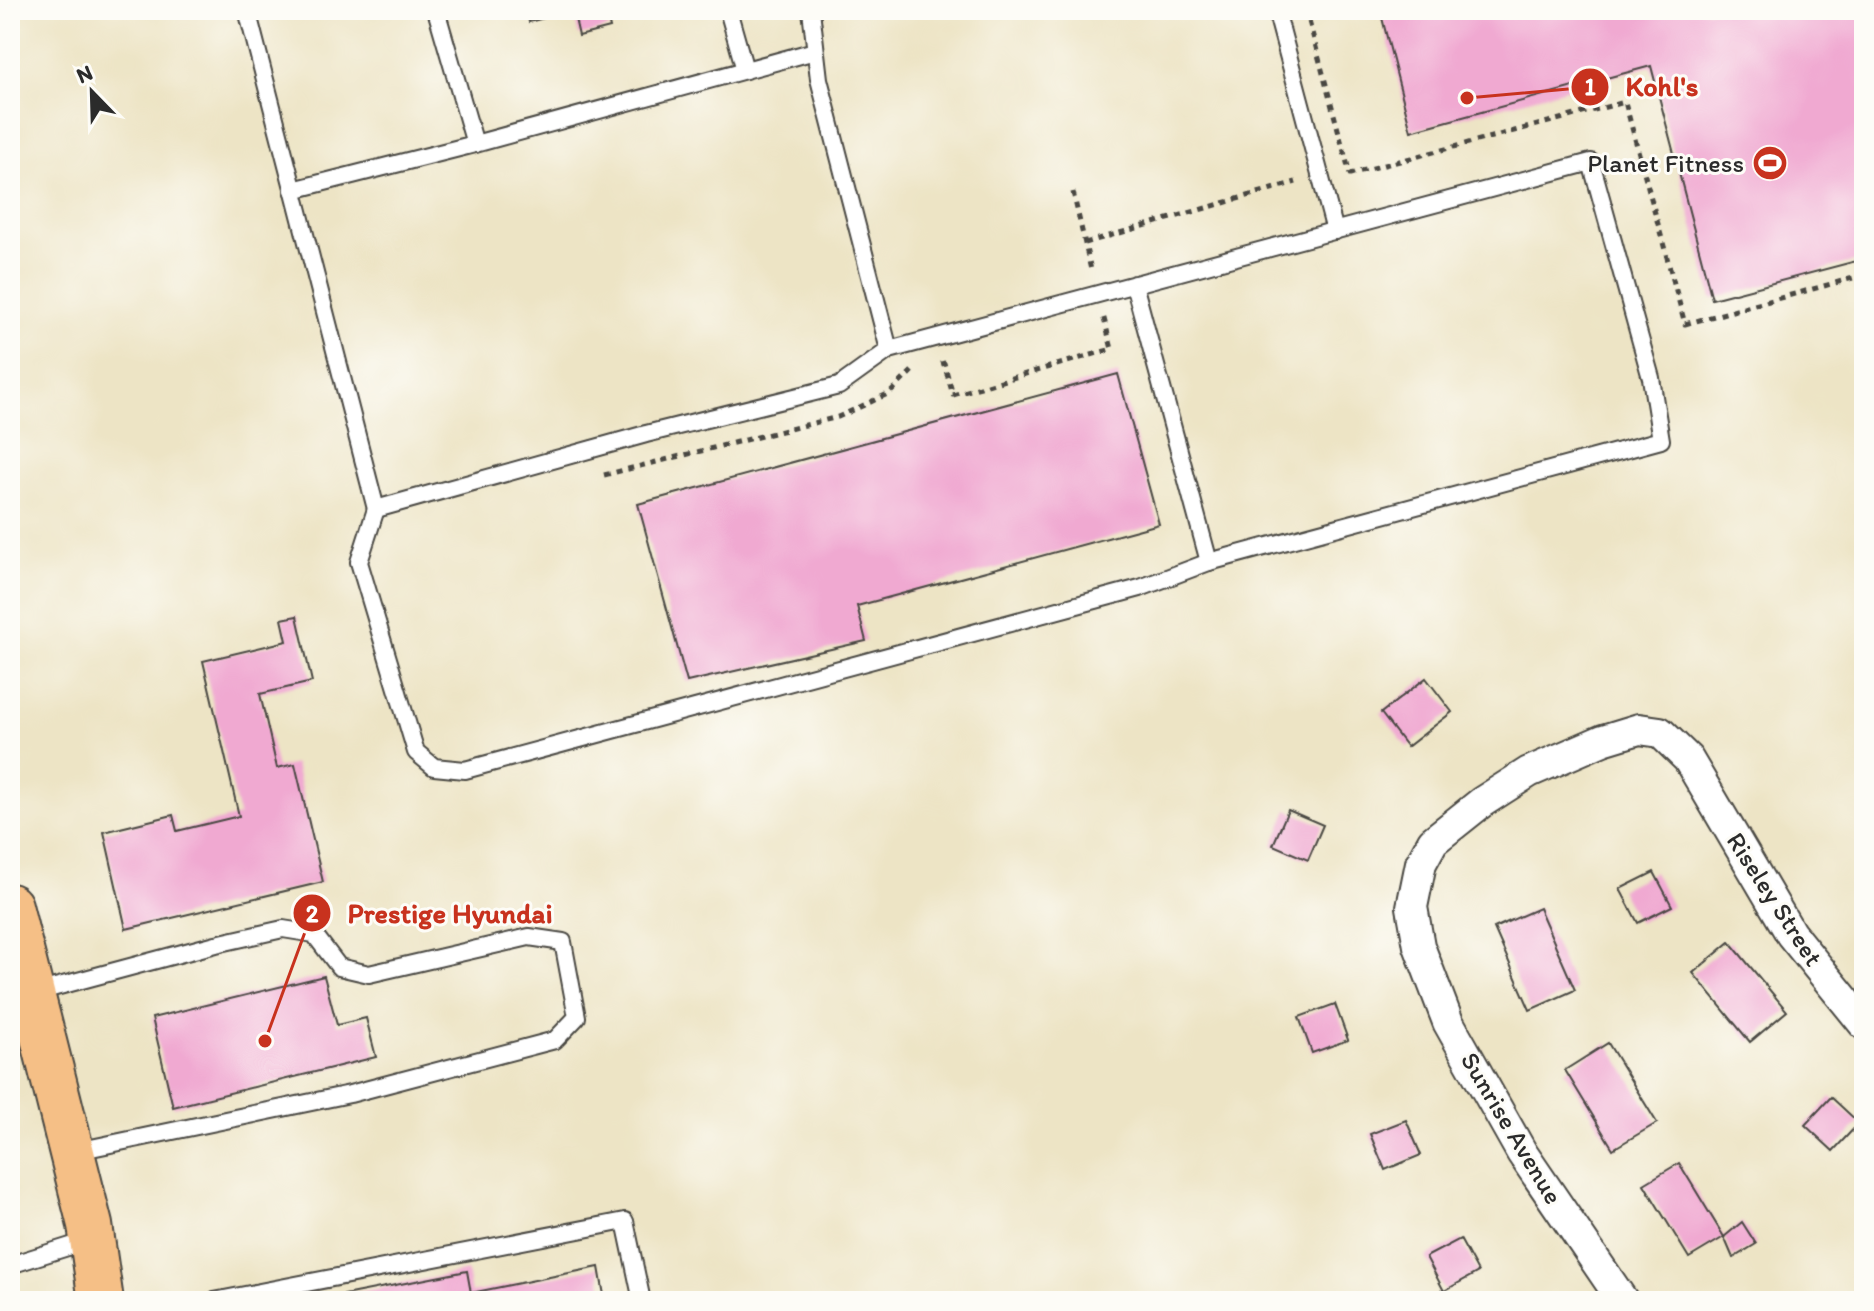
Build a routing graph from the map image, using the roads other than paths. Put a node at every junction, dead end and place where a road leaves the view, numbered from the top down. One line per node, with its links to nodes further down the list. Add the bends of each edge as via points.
1 (247, 10): 9 (lane)
2 (436, 10): 8 (lane)
3 (728, 10): 7 (lane)
4 (811, 10): 6 (lane)
5 (1276, 10): 10 (lane)
6 (815, 51): 7 (lane); 12 (lane)
7 (745, 70): 8 (lane)
8 (475, 144): 9 (lane)
9 (293, 190): 13 (lane)
10 (1335, 231): 11 (lane); 14 (lane, via 1591,162 1651,378 1661,440)
11 (1134, 284): 12 (lane); 14 (lane)
12 (889, 350): 13 (lane, via 839,386)
13 (376, 509): 14 (lane, via 359,562 416,752 434,767 465,770 1140,588)
14 (1209, 562)
15 (10, 906): 17 (main road)
16 (1419, 946): 18 (street, Riseley Street, via 1412,907 1421,863 1433,841 1529,772 1639,729 1660,732 1688,759 1791,934); 25 (street, Sunrise Avenue, via 1448,1022 1522,1153)
17 (31, 993): 19 (main road); 19 (lane, via 283,929 314,934 339,967 369,974 529,937 563,942 577,1017 555,1040 350,1094)
18 (1864, 1024)
19 (71, 1152): 20 (main road)
20 (91, 1240): 21 (lane); 22 (main road)
21 (10, 1265)
22 (101, 1301)
23 (214, 1301): 24 (lane, via 625,1221)
24 (642, 1301)
25 (1623, 1301)

